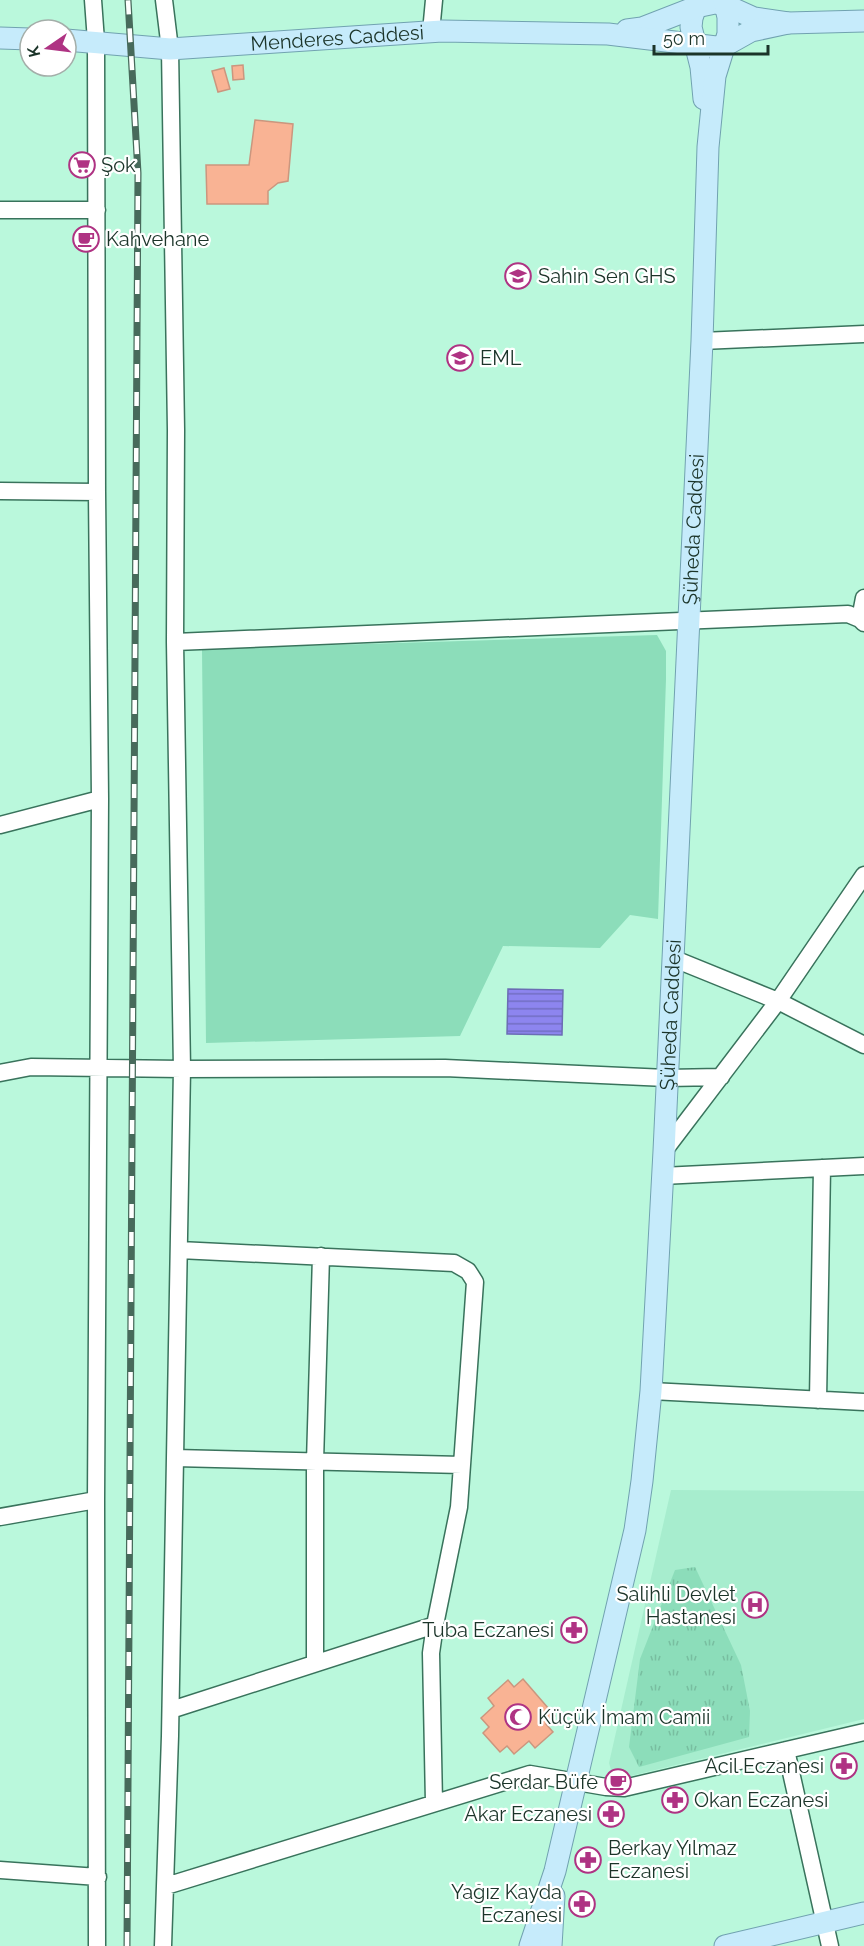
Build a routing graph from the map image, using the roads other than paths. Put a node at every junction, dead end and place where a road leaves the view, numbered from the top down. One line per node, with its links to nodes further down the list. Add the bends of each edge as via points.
1 (93, 0): 13 (street)
2 (164, 0): 16 (street)
3 (434, 0): 8 (street)
4 (724, 2): 5 (main road); 7 (main road, via 754,18); 15 (main road, via 729,25)
5 (697, 3): 9 (main road, via 642,28); 14 (main road, via 691,27)
6 (864, 21): 7 (main road)
7 (788, 23): 15 (main road, via 751,31)
8 (431, 32): 9 (main road, Menderes Caddesi); 16 (main road, Menderes Caddesi)
9 (608, 34): 14 (main road)
10 (0, 38): 11 (main road)
11 (18, 39)
12 (78, 40): 13 (main road, Menderes Caddesi)
13 (96, 41): 16 (main road, Menderes Caddesi); 19 (street)
14 (695, 44): 15 (main road); 17 (main road, via 704,88)
15 (726, 45): 17 (main road, via 715,76)
16 (170, 49): 27 (street)
17 (708, 147): 21 (main road, Şüheda Caddesi)
18 (0, 210): 19 (street)
19 (96, 210): 23 (street)
20 (864, 334): 21 (street)
21 (702, 341): 25 (main road, Şüheda Caddesi)
22 (0, 491): 23 (street)
23 (97, 492): 28 (street)
24 (864, 598): 26 (street)
25 (688, 621): 26 (street, via 848,614); 27 (street); 31 (main road, Şüheda Caddesi)
26 (862, 621)
27 (175, 642): 35 (street)
28 (100, 799): 29 (street); 34 (street)
29 (0, 825)
30 (864, 875): 32 (street)
31 (672, 958): 32 (street); 38 (main road, Şüheda Caddesi)
32 (778, 1001): 33 (street); 37 (street)
33 (864, 1045)
34 (100, 1067): 35 (street); 36 (street, via 31,1067); 51 (street)
35 (182, 1069): 38 (street, via 445,1068); 43 (street)
36 (0, 1073)
37 (721, 1077): 38 (street); 39 (street)
38 (666, 1078): 39 (main road, Şüheda Caddesi)
39 (664, 1151): 42 (main road, Şüheda Caddesi)
40 (864, 1166): 41 (street)
41 (822, 1168): 42 (street); 46 (street)
42 (662, 1176): 45 (main road, Şüheda Caddesi)
43 (179, 1250): 44 (street); 48 (street)
44 (321, 1256): 49 (street); 50 (street, via 454,1263 468,1271 475,1282)
45 (651, 1391): 46 (street); 58 (main road, Şüheda Caddesi, via 635,1530)
46 (818, 1400): 47 (street)
47 (864, 1402)
48 (175, 1458): 49 (street); 55 (street)
49 (315, 1462): 50 (street); 54 (street)
50 (462, 1465): 53 (street, via 459,1507)
51 (96, 1500): 52 (street); 62 (street)
52 (0, 1517)
53 (435, 1625): 54 (street); 59 (street, via 431,1653)
54 (315, 1663): 55 (street)
55 (171, 1710): 63 (street)
56 (864, 1731): 57 (street)
57 (786, 1750): 58 (street, via 624,1788); 65 (street)
58 (576, 1781): 59 (street, via 530,1774); 61 (main road, Şüheda Caddesi)
59 (434, 1803): 63 (street)
60 (0, 1869): 62 (street)
61 (555, 1871): 68 (main road); 69 (main road)
62 (98, 1877): 66 (street)
63 (166, 1886): 67 (street)
64 (864, 1913): 65 (main road)
65 (825, 1924): 70 (main road); 71 (street)
66 (97, 1946)
67 (163, 1946)
68 (530, 1946)
69 (551, 1946)
70 (725, 1946)
71 (830, 1946)

